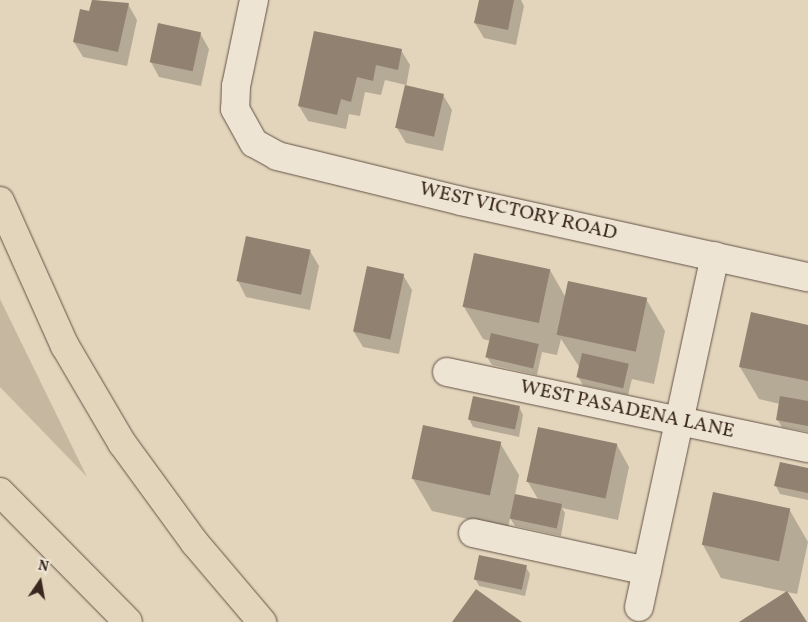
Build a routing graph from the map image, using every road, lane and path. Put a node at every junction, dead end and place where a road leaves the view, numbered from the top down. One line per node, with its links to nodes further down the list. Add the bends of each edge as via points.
1 (254, 0): 3 (street, WEST VICTORY ROAD, via 236,86 235,109 241,125 254,143 277,156 461,201)
2 (0, 200): 13 (highway, via 65,346 122,443 195,543)
3 (715, 256): 4 (street, WEST VICTORY ROAD); 6 (street)
4 (808, 277)
5 (447, 372): 6 (street, WEST PASADENA LANE)
6 (680, 421): 7 (street, WEST PASADENA LANE); 10 (street)
7 (808, 448)
8 (0, 492): 12 (highway)
9 (473, 532): 10 (street)
10 (647, 571): 11 (street)
11 (639, 607)
12 (128, 622)
13 (262, 622)

